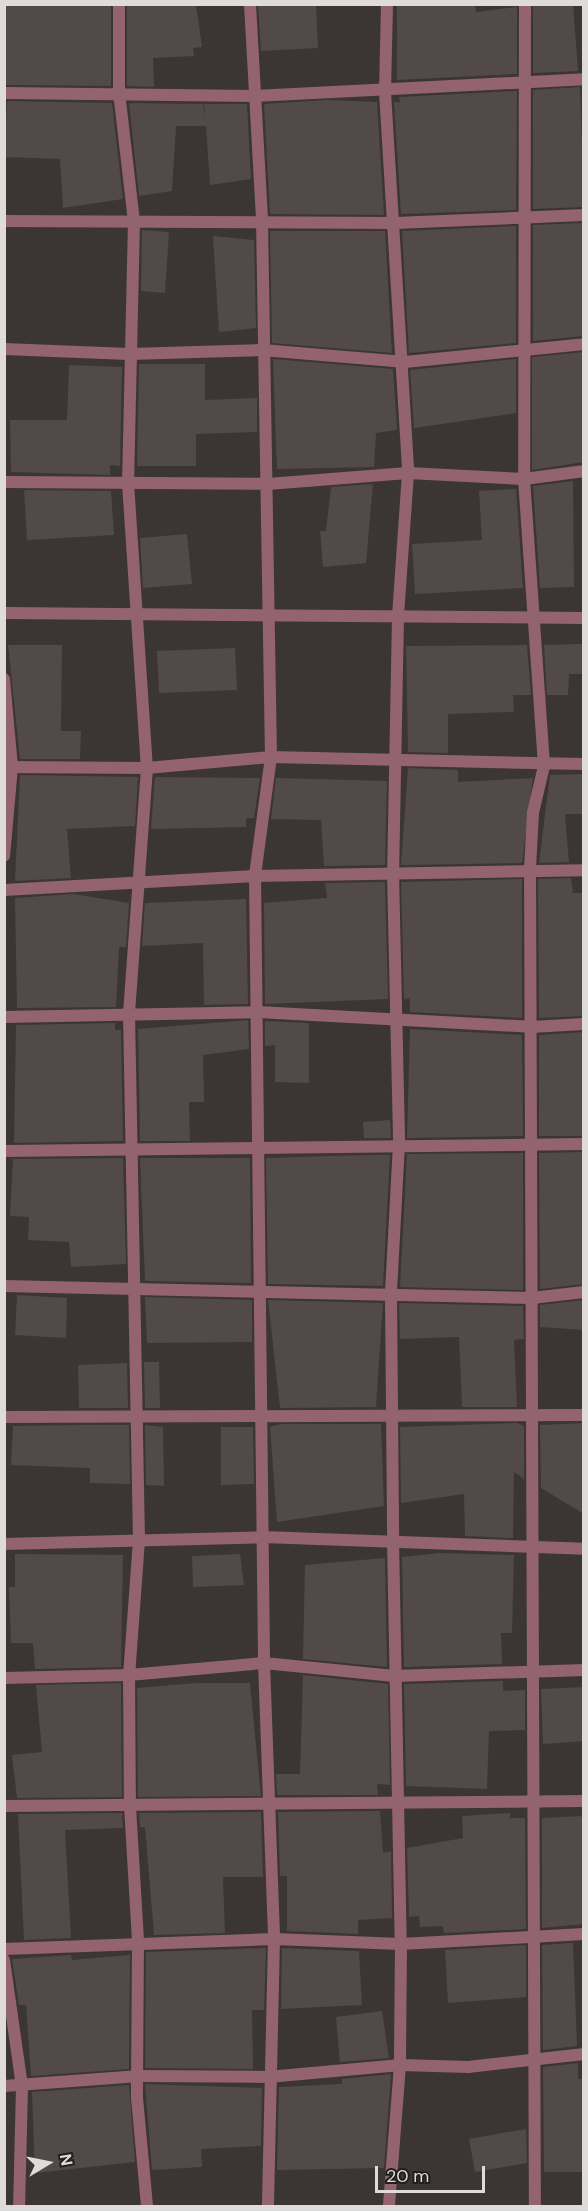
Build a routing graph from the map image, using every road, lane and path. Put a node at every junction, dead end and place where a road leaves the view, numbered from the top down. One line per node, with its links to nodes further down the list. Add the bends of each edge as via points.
1 (119, 4): 7 (street)
2 (250, 4): 10 (street)
3 (387, 4): 8 (street)
4 (525, 4): 6 (street)
5 (584, 79): 6 (street)
6 (525, 82): 8 (street); 12 (street)
7 (119, 92): 9 (street); 10 (street); 13 (street)
8 (386, 92): 10 (street); 16 (street)
9 (4, 93)
10 (254, 96): 14 (street)
11 (584, 215): 12 (street)
12 (522, 218): 16 (street); 18 (street)
13 (134, 220): 14 (street); 15 (street); 21 (street)
14 (262, 220): 16 (street); 20 (street)
15 (4, 221)
16 (395, 223): 22 (street)
17 (584, 344): 18 (street)
18 (525, 348): 22 (street); 25 (street)
19 (4, 349): 21 (street)
20 (262, 350): 21 (street); 22 (street); 28 (street)
21 (129, 354): 27 (street)
22 (405, 362): 24 (street)
23 (584, 471): 25 (street)
24 (408, 473): 25 (street); 28 (street); 32 (street)
25 (524, 479): 33 (street)
26 (4, 482): 27 (street)
27 (128, 483): 28 (street); 31 (street)
28 (268, 484): 30 (street)
29 (4, 613): 31 (street)
30 (268, 616): 31 (street); 32 (street); 36 (street)
31 (134, 617): 41 (street)
32 (398, 617): 33 (street); 37 (street)
33 (532, 618): 34 (street); 39 (street)
34 (584, 618)
35 (4, 679): 40 (street)
36 (271, 757): 37 (street); 41 (street); 46 (street)
37 (396, 760): 39 (street); 45 (street)
38 (584, 764): 39 (street)
39 (544, 766): 43 (street, via 533,813)
40 (8, 767): 41 (street); 42 (street)
41 (147, 768): 47 (street)
42 (4, 856)
43 (530, 869): 44 (street); 45 (street); 54 (street)
44 (584, 870)
45 (393, 873): 46 (street); 51 (street)
46 (255, 876): 47 (street); 49 (street)
47 (137, 882): 48 (street); 50 (street)
48 (4, 890)
49 (258, 1012): 50 (street); 51 (street); 58 (street)
50 (129, 1014): 52 (street); 60 (street)
51 (395, 1016): 54 (street); 55 (street)
52 (4, 1017)
53 (584, 1024): 54 (street)
54 (531, 1027): 57 (street)
55 (399, 1144): 57 (street); 58 (street); 65 (street)
56 (584, 1144): 57 (street)
57 (532, 1145): 66 (street)
58 (260, 1148): 60 (street); 62 (street)
59 (4, 1151): 60 (street)
60 (130, 1152): 63 (street)
61 (4, 1286): 63 (street)
62 (260, 1289): 63 (street); 65 (street); 67 (street)
63 (134, 1291): 68 (street)
64 (584, 1292): 66 (street)
65 (391, 1294): 66 (street); 72 (street)
66 (532, 1298): 70 (street)
67 (262, 1414): 68 (street); 72 (street); 73 (street)
68 (134, 1415): 71 (street); 74 (street)
69 (584, 1415): 70 (street)
70 (533, 1416): 72 (street); 78 (street)
71 (4, 1417)
72 (392, 1418): 75 (street)
73 (263, 1537): 74 (street); 75 (street); 79 (street)
74 (139, 1540): 76 (street); 82 (street)
75 (393, 1540): 78 (street); 83 (street)
76 (4, 1544)
77 (584, 1549): 78 (street)
78 (535, 1550): 81 (street)
79 (264, 1663): 82 (street); 83 (street); 85 (street)
80 (584, 1670): 81 (street)
81 (532, 1671): 83 (street); 86 (street)
82 (129, 1675): 84 (street); 90 (street)
83 (394, 1676): 88 (street)
84 (4, 1678)
85 (270, 1800): 88 (street); 90 (street); 93 (street)
86 (532, 1800): 87 (street); 88 (street); 92 (street)
87 (584, 1802)
88 (400, 1804): 95 (street)
89 (4, 1806): 90 (street)
90 (129, 1806): 94 (street)
91 (584, 1934): 92 (street)
92 (534, 1938): 95 (street); 99 (street)
93 (274, 1939): 94 (street); 95 (street); 102 (street)
94 (138, 1941): 96 (street); 101 (street)
95 (401, 1944): 100 (street)
96 (4, 1948)
97 (4, 1960): 104 (street)
98 (584, 2054): 99 (street)
99 (535, 2055): 100 (street, via 468,2067); 109 (street)
100 (400, 2065): 102 (street); 108 (street)
101 (140, 2076): 102 (street); 104 (street); 106 (street)
102 (268, 2077): 107 (street)
103 (4, 2086): 104 (street)
104 (22, 2087): 105 (street)
105 (19, 2206)
106 (147, 2206)
107 (268, 2206)
108 (389, 2206)
109 (535, 2206)

